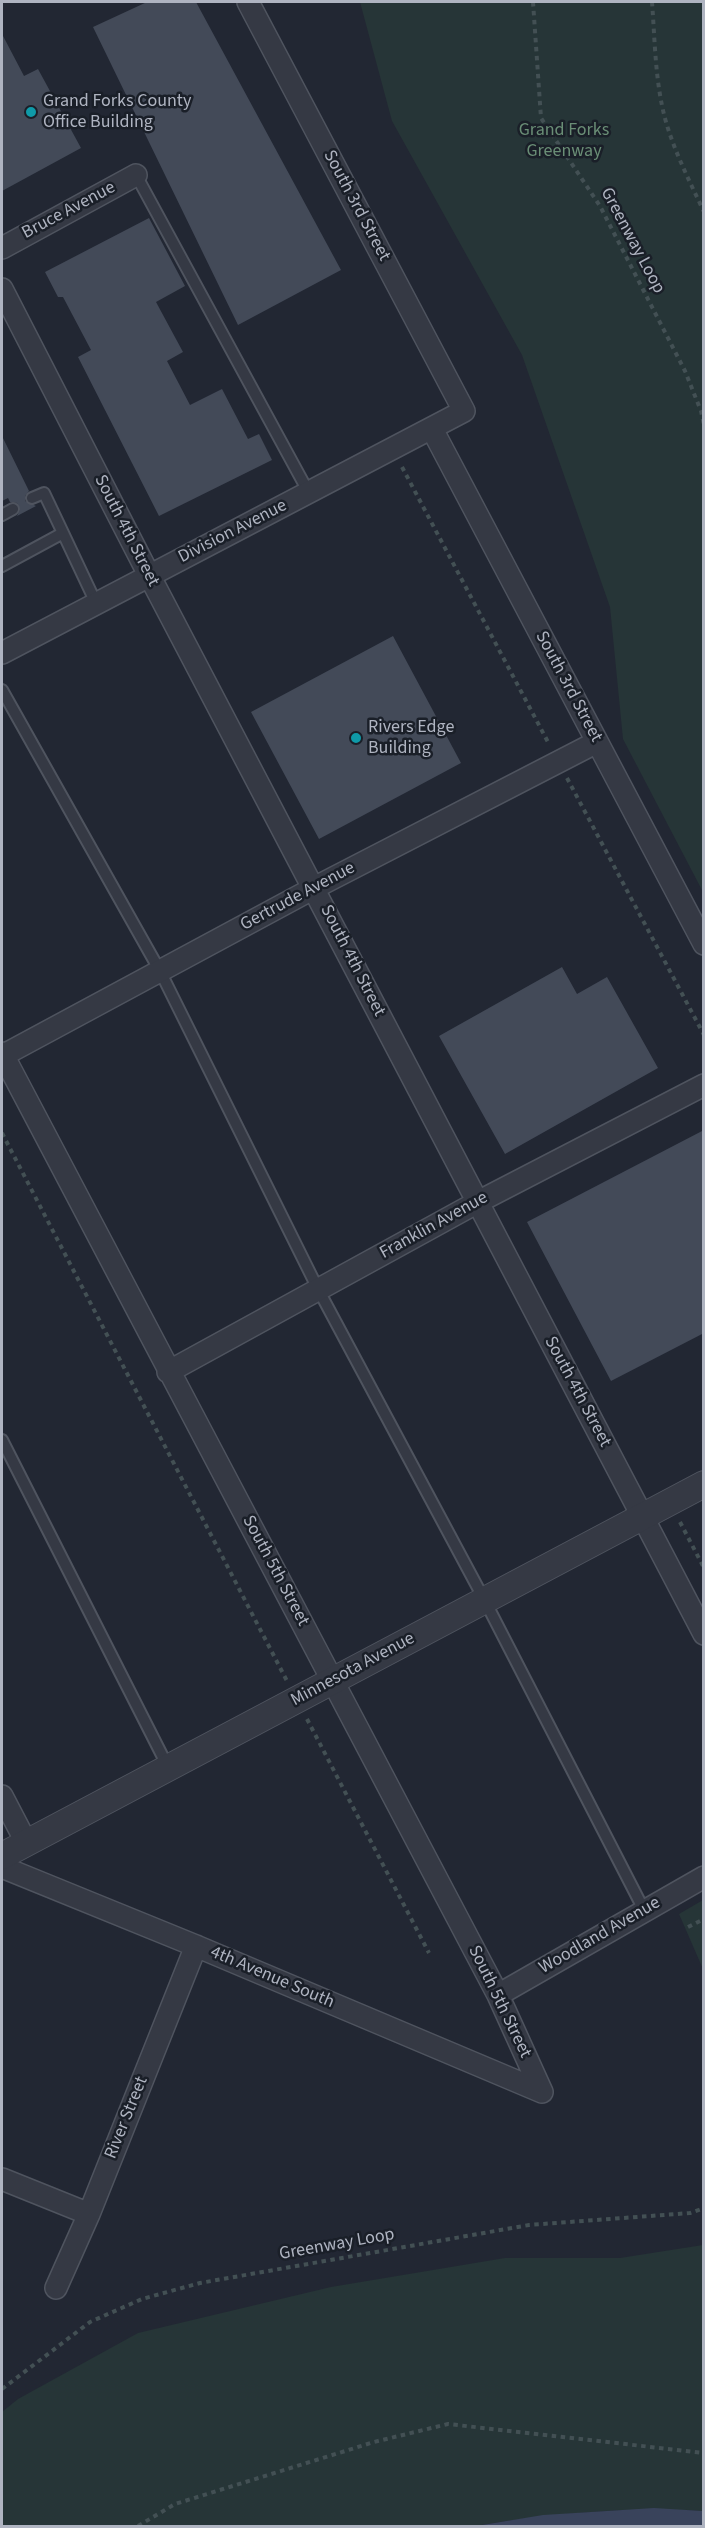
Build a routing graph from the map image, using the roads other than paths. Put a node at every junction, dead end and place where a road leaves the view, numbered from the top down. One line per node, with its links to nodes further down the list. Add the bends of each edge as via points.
1 (248, 2): 5 (street, South 3rd Street)
2 (136, 175): 3 (street, Bruce Avenue); 7 (lane)
3 (2, 248)
4 (2, 289): 13 (street, South 4th Street)
5 (464, 411): 6 (street, Division Avenue)
6 (432, 429): 7 (street, Division Avenue); 17 (street, South 3rd Street)
7 (309, 493): 13 (street, Division Avenue)
8 (32, 498): 11 (lane, via 44,493)
9 (13, 509): 10 (lane)
10 (2, 515)
11 (63, 533): 12 (lane); 14 (lane)
12 (2, 566)
13 (149, 575): 14 (street, Division Avenue); 18 (street, South 4th Street)
14 (96, 603): 15 (street, Division Avenue)
15 (2, 653)
16 (2, 690): 20 (lane)
17 (597, 742): 18 (street, Gertrude Avenue); 19 (street, South 3rd Street)
18 (314, 888): 20 (street, Gertrude Avenue); 23 (street, South 4th Street)
19 (704, 944)
20 (160, 971): 21 (street, Gertrude Avenue); 24 (lane)
21 (2, 1055): 25 (street, South 5th Street)
22 (704, 1085): 23 (street, Franklin Avenue)
23 (476, 1203): 24 (street, Franklin Avenue); 28 (street, South 4th Street)
24 (318, 1289): 25 (street, Franklin Avenue); 29 (lane)
25 (168, 1372): 31 (street, South 5th Street)
26 (2, 1440): 32 (lane)
27 (704, 1484): 28 (street, Minnesota Avenue)
28 (644, 1517): 29 (street, Minnesota Avenue); 30 (street, South 4th Street)
29 (485, 1601): 31 (street, Minnesota Avenue); 38 (lane)
30 (704, 1634)
31 (333, 1680): 32 (street, Minnesota Avenue); 40 (street, South 5th Street)
32 (168, 1767): 34 (street, Minnesota Avenue)
33 (2, 1796): 34 (street)
34 (26, 1842): 35 (street, Minnesota Avenue)
35 (2, 1856)
36 (2, 1867): 39 (street, 4th Avenue South)
37 (704, 1877): 38 (street, Woodland Avenue)
38 (644, 1910): 40 (street, Woodland Avenue)
39 (196, 1946): 41 (street, 4th Avenue South); 43 (street, River Street)
40 (498, 1995): 41 (street, South 5th Street)
41 (542, 2092)
42 (2, 2179): 43 (street)
43 (89, 2214): 44 (street, River Street)
44 (56, 2288)

